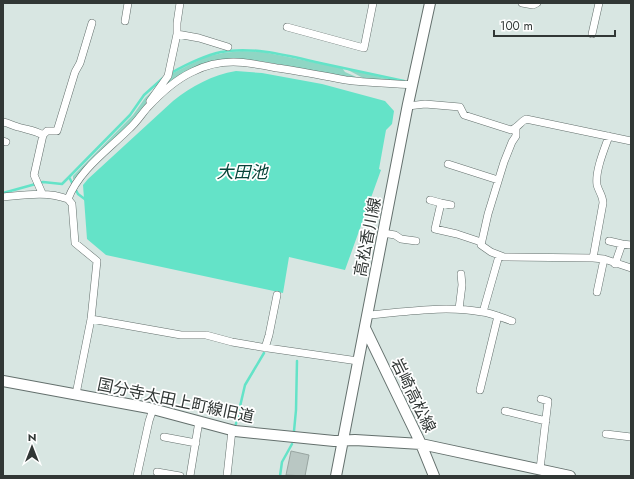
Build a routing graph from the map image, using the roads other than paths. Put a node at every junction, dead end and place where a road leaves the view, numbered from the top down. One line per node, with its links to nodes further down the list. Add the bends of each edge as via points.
1 (128, 3): 8 (street)
2 (180, 3): 11 (street)
3 (373, 3): 10 (street, via 364,48)
4 (430, 3): 14 (main road, 高松香川線)
5 (522, 3): 6 (street)
6 (537, 3)
7 (599, 3): 12 (street)
8 (125, 20)
9 (92, 23): 19 (street, via 57,131 47,130)
10 (287, 27)
11 (177, 34): 13 (street); 16 (street, via 168,75 150,100)
12 (592, 34)
13 (228, 47)
14 (412, 85): 15 (main road, 高松香川線); 16 (street, via 345,80 235,61 212,64 191,73 173,84)
15 (408, 106): 18 (street, via 425,104 460,107 464,115 511,130); 30 (main road, 高松香川線)
16 (148, 108): 26 (street, via 81,176)
17 (3, 122): 19 (street)
18 (516, 128): 20 (street, via 526,119); 23 (street, via 516,136)
19 (43, 135): 24 (street, via 34,175)
20 (609, 136): 21 (street); 37 (street, via 599,167 597,185 603,203)
21 (631, 141)
22 (448, 164): 23 (street)
23 (498, 180): 33 (street)
24 (42, 193): 25 (street); 26 (street)
25 (3, 197)
26 (68, 199): 48 (street, via 72,204 75,243 97,261)
27 (430, 200): 28 (street)
28 (441, 203): 29 (street); 33 (street, via 435,230)
29 (451, 205)
30 (383, 233): 31 (street); 46 (main road, 高松香川線)
31 (416, 241)
32 (609, 241): 34 (street)
33 (481, 242): 36 (street, via 484,248)
34 (622, 244): 35 (street); 39 (street)
35 (631, 246)
36 (499, 256): 37 (street); 45 (street)
37 (593, 258): 38 (street)
38 (604, 259): 39 (street); 42 (street)
39 (615, 264): 40 (street)
40 (631, 268)
41 (461, 274): 44 (street)
42 (597, 292)
43 (277, 295): 51 (street)
44 (459, 309): 45 (street); 46 (street)
45 (483, 312): 47 (street)
46 (368, 315): 50 (main road, 高松香川線)
47 (498, 316): 49 (street); 54 (street)
48 (91, 319): 51 (street, via 181,335 206,335); 55 (street)
49 (512, 321)
50 (365, 328): 52 (main road, 高松香川線); 67 (main road, 岩崎高松線)
51 (265, 348): 52 (street)
52 (358, 361): 65 (main road, 高松香川線)
53 (3, 381): 55 (main road, 国分寺太田上町線旧道)
54 (480, 390)
55 (76, 394): 57 (main road, 国分寺太田上町線旧道)
56 (541, 399): 60 (street, via 548,401)
57 (153, 409): 59 (main road, 国分寺太田上町線旧道); 70 (street)
58 (505, 411): 60 (street)
59 (199, 420): 61 (main road, 国分寺太田上町線旧道); 66 (street)
60 (546, 421): 68 (street)
61 (234, 431): 65 (main road, 国分寺太田上町線旧道); 73 (street)
62 (606, 434): 64 (street)
63 (164, 437): 66 (street)
64 (631, 437)
65 (343, 440): 67 (main road, 国分寺太田上町線旧道); 74 (main road, 高松香川線)
66 (196, 443): 72 (street)
67 (421, 444): 68 (main road, 国分寺太田上町線旧道); 75 (main road, 岩崎高松線)
68 (540, 469): 76 (main road, 国分寺太田上町線旧道)
69 (157, 472): 71 (street)
70 (137, 476)
71 (180, 476)
72 (190, 476)
73 (227, 476)
74 (336, 476)
75 (434, 476)
76 (570, 476)

